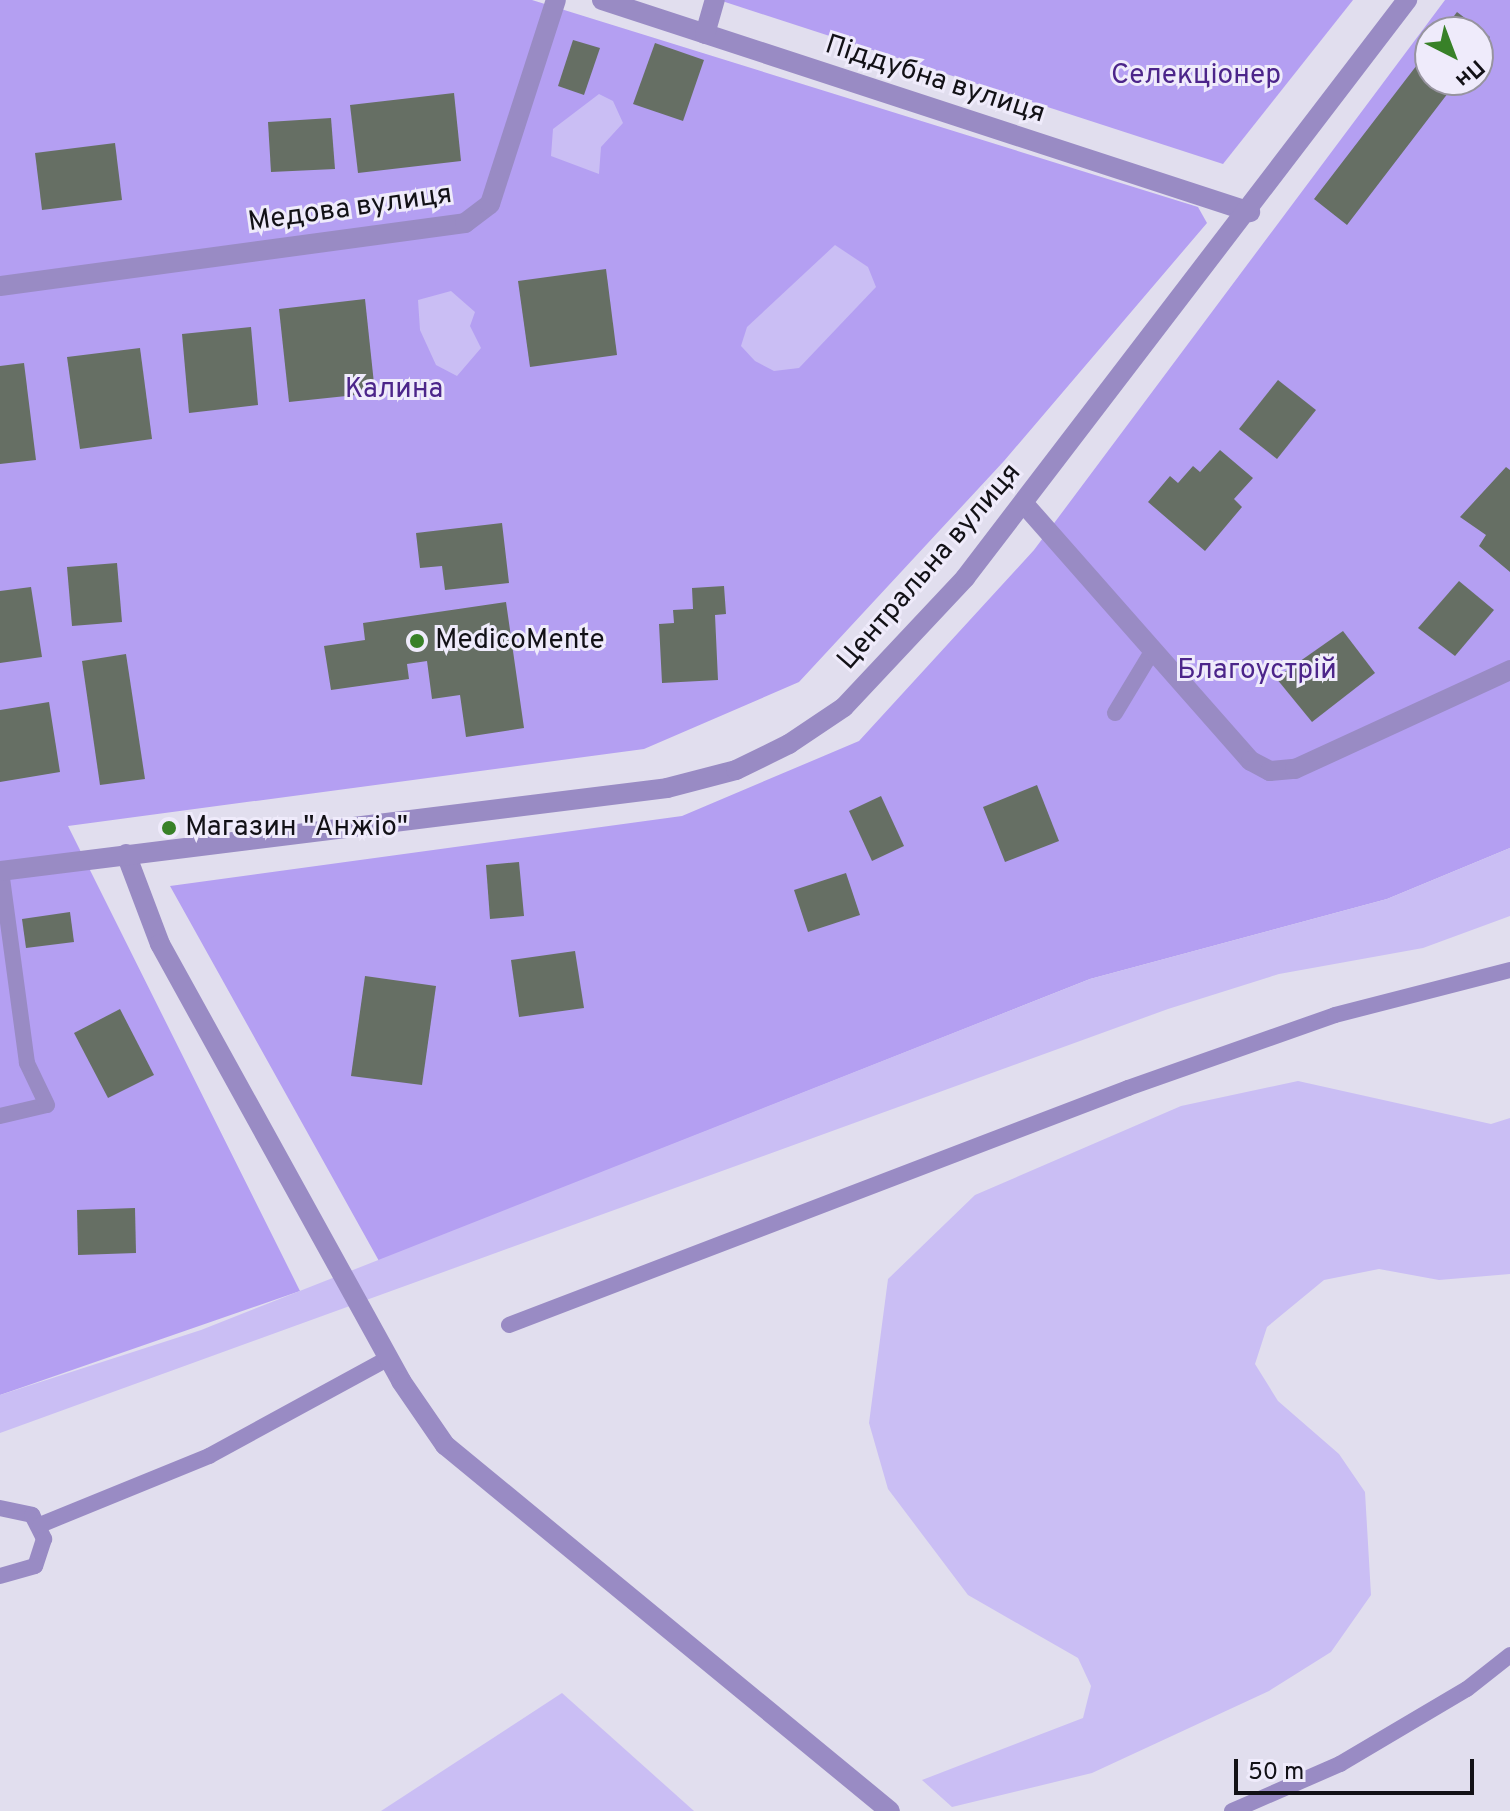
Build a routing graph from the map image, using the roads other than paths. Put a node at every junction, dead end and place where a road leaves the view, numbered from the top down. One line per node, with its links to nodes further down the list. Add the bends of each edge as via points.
1 (556, 0): 7 (street, Медова вулиця, via 490,204 465,223)
2 (602, 0): 5 (street, Піддубна вулиця)
3 (715, 0): 5 (street)
4 (1407, 0): 6 (street, Центральна вулиця)
5 (705, 34): 6 (street, Піддубна вулиця)
6 (1250, 212): 8 (street, Центральна вулиця)
7 (0, 286)
8 (1025, 505): 9 (street); 12 (street, Центральна вулиця, via 844,707 736,770 667,788)
9 (1153, 650): 10 (street, via 1251,761 1270,771 1295,769); 11 (lane)
10 (1510, 670)
11 (1115, 713)
12 (126, 854): 13 (street, Центральна вулиця); 17 (street, via 160,944)
13 (1, 871): 15 (lane, via 27,1063 47,1105)
14 (1510, 970): 16 (lane, via 1335,1015 1143,1083)
15 (0, 1116)
16 (509, 1325)
17 (389, 1358): 19 (lane, via 209,1456); 22 (street, via 445,1445)
18 (0, 1508): 19 (lane, via 20,1508)
19 (40, 1525): 20 (lane, via 42,1553 35,1566)
20 (0, 1576)
21 (1510, 1655): 23 (lane, via 1467,1689 1340,1764)
22 (890, 1811)
23 (1232, 1811)

